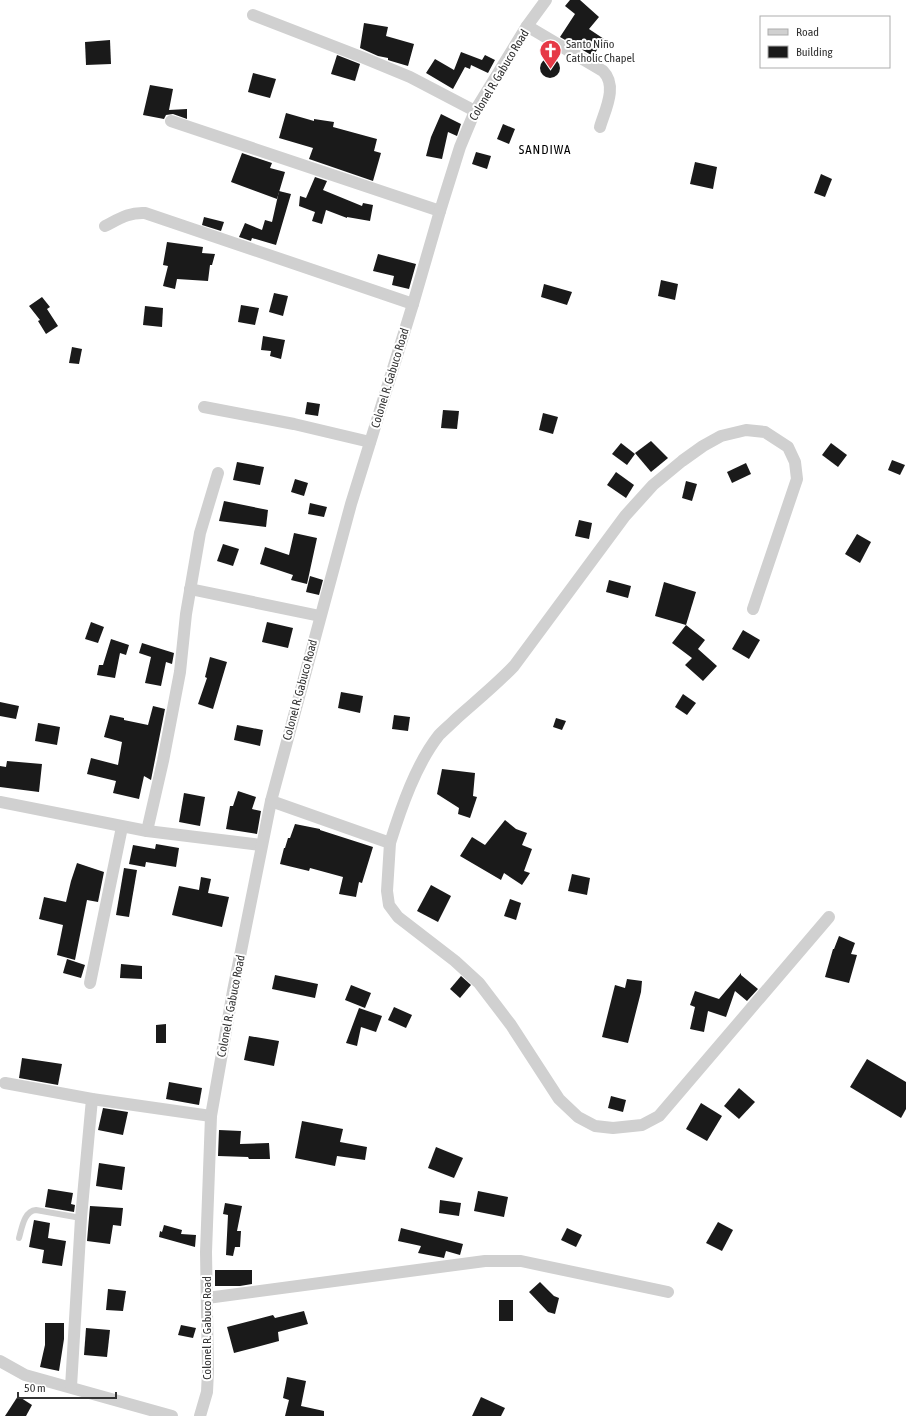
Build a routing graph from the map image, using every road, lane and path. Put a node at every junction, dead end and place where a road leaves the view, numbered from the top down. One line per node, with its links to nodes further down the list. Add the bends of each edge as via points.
1 (546, 0): 3 (street, Colonel R. Gabuco Road)
2 (253, 15): 4 (street, via 410,77)
3 (527, 26): 4 (street, Colonel R. Gabuco Road); 6 (street, via 609,77 608,101)
4 (475, 111): 7 (street, Colonel R. Gabuco Road)
5 (171, 121): 7 (street)
6 (600, 127)
7 (440, 211): 9 (street, Colonel R. Gabuco Road)
8 (105, 226): 9 (street, via 124,216 145,213)
9 (413, 304): 11 (street, Colonel R. Gabuco Road)
10 (204, 407): 11 (street)
11 (370, 442): 15 (street, Colonel R. Gabuco Road)
12 (218, 473): 13 (street, via 200,533)
13 (190, 589): 15 (street); 19 (street, via 180,672)
14 (753, 609): 20 (street, via 797,479 795,462 788,447 766,432 746,430 721,436 682,460 625,516 514,666 440,735 414,778)
15 (320, 616): 16 (street, Colonel R. Gabuco Road)
16 (271, 800): 20 (street); 21 (street, Colonel R. Gabuco Road)
17 (0, 802): 18 (street)
18 (122, 827): 19 (street); 23 (street)
19 (147, 831): 21 (street)
20 (390, 843): 22 (street, via 387,891 390,905 398,917 479,983 511,1025 559,1099 578,1117 595,1126 613,1128 642,1125 659,1116)
21 (261, 845): 26 (street, Colonel R. Gabuco Road)
22 (829, 917)
23 (90, 983)
24 (5, 1083): 25 (street)
25 (92, 1098): 26 (street); 27 (street)
26 (211, 1116): 30 (street, Colonel R. Gabuco Road, via 206,1238)
27 (81, 1218): 28 (lane, via 31,1210 27,1213); 32 (street)
28 (19, 1238)
29 (668, 1292): 30 (street, via 521,1261 485,1261)
30 (207, 1298): 34 (street, Colonel R. Gabuco Road, via 207,1392)
31 (0, 1361): 32 (street, via 25,1375)
32 (71, 1387): 33 (street)
33 (172, 1416)
34 (200, 1416)

